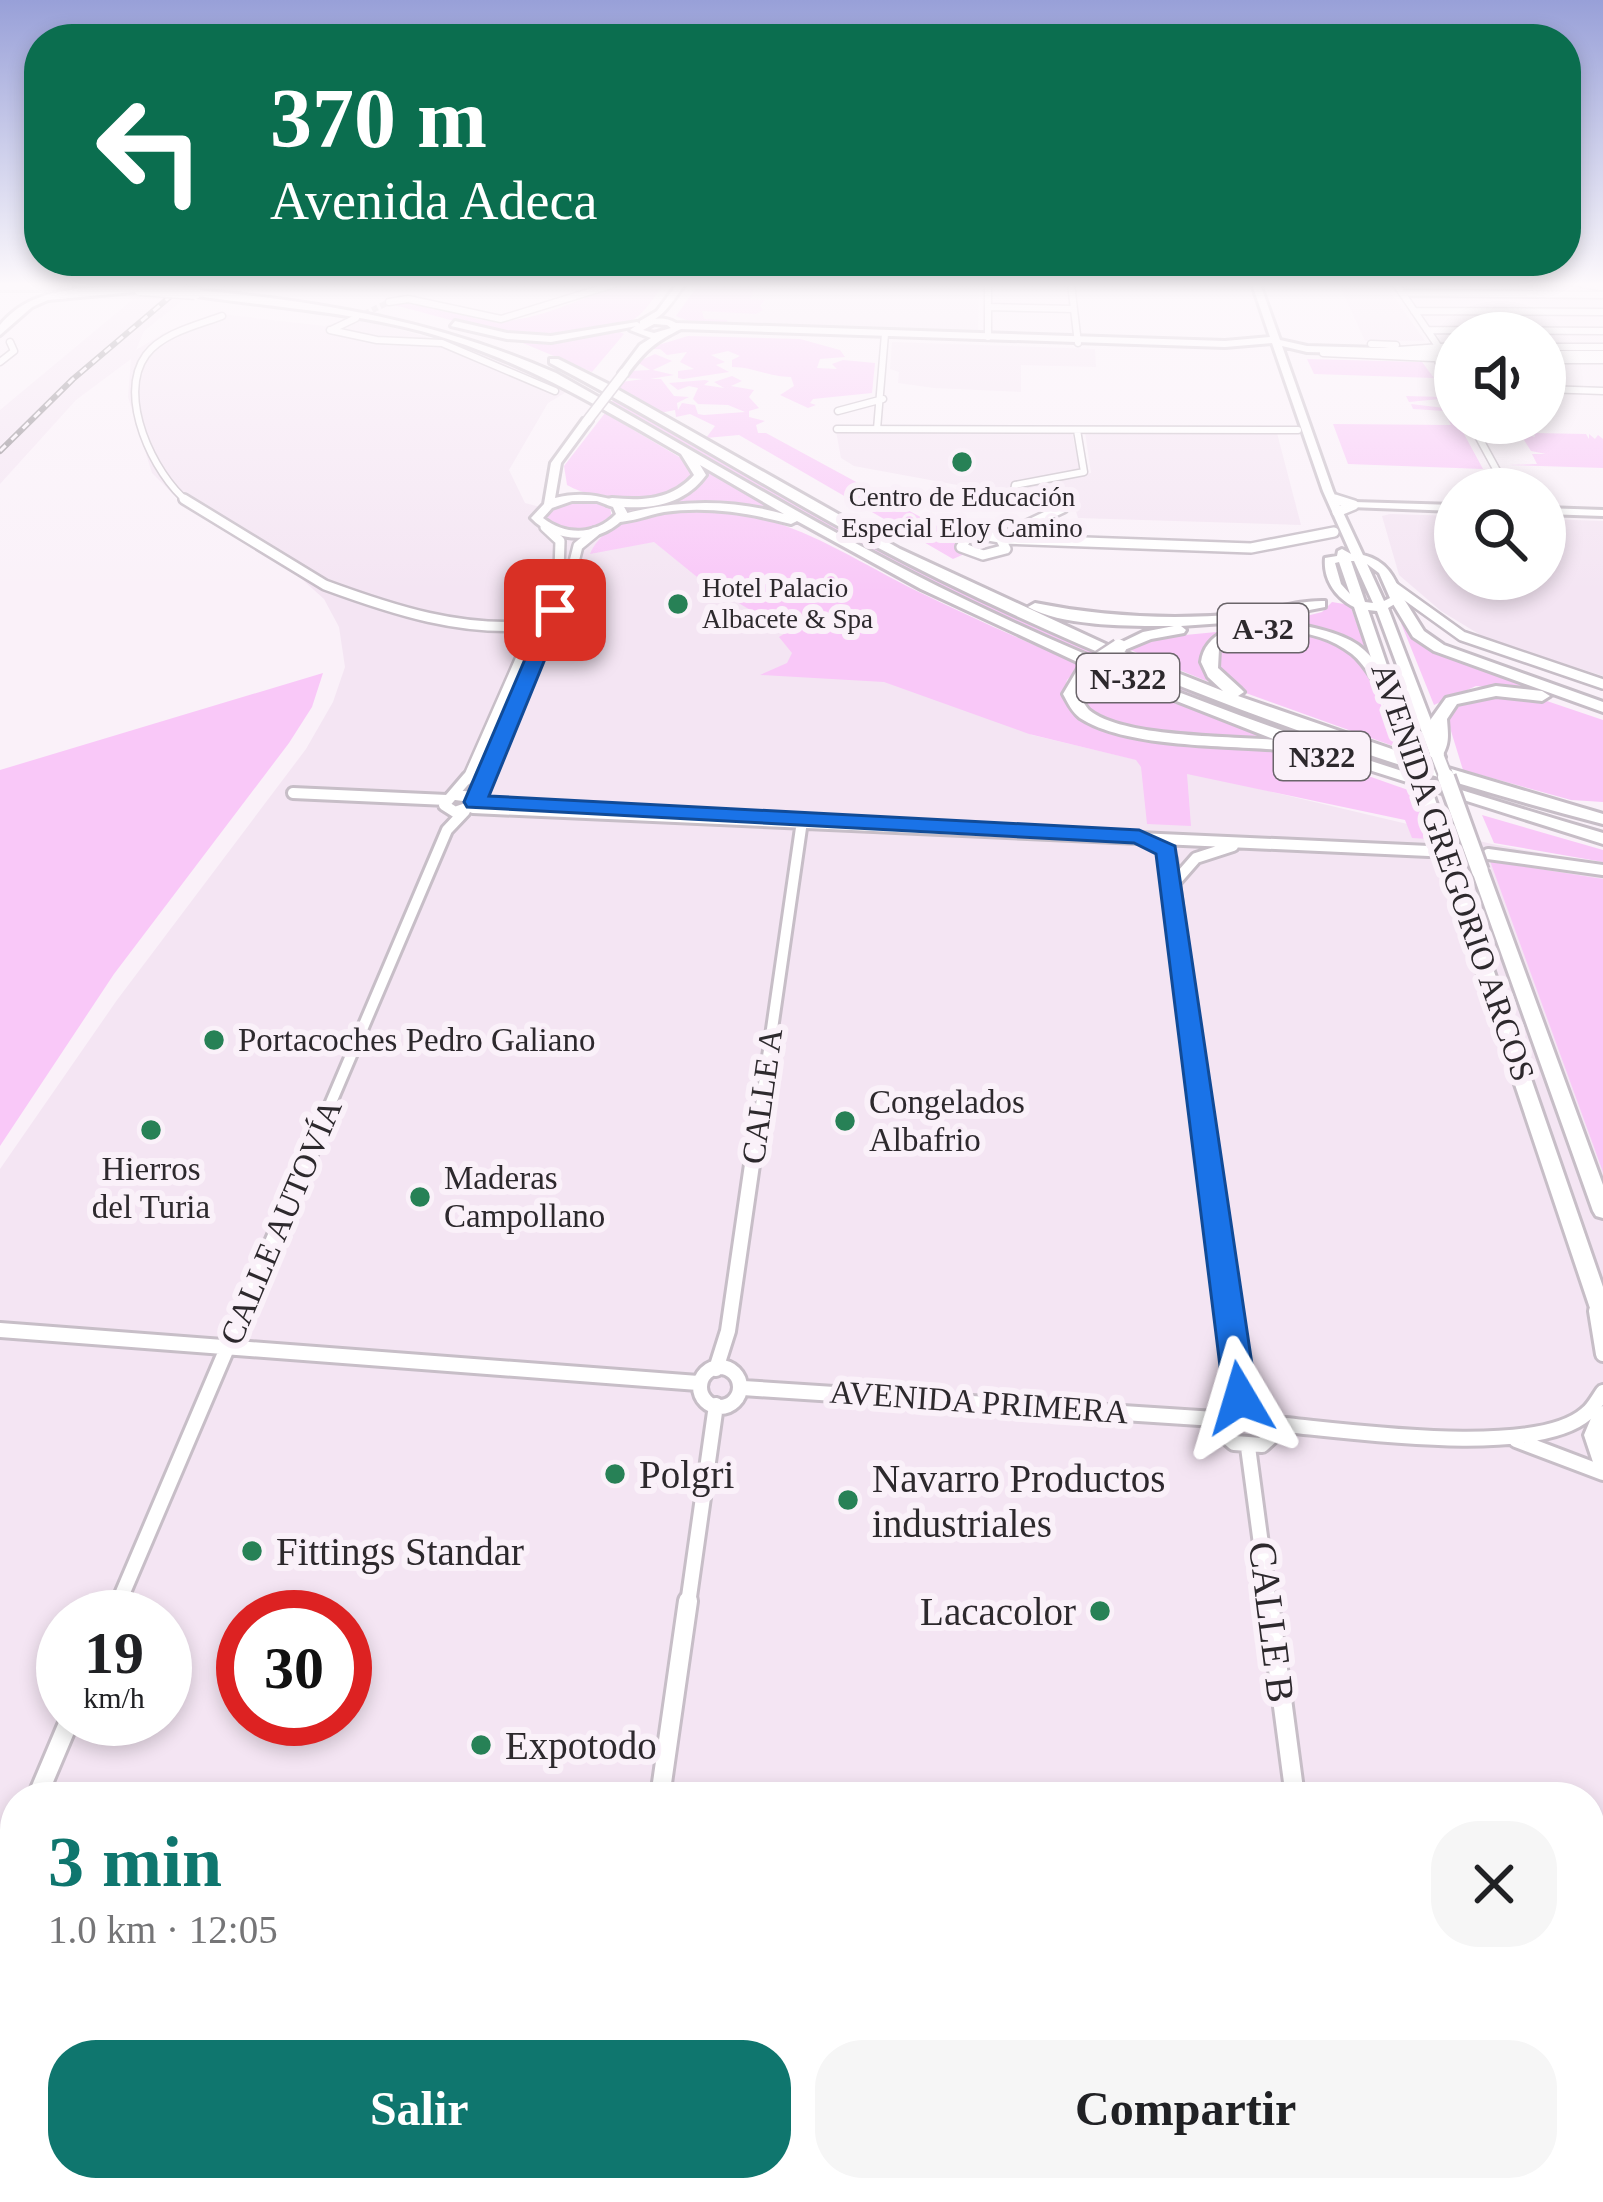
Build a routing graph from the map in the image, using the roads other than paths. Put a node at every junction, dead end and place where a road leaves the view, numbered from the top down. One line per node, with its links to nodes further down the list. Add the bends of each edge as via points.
1 (135, 387): 41 (street, via 154,465 176,493 222,525 351,595 496,629)
2 (545, 387): 9 (street)
3 (573, 387): 17 (highway, N-322)
4 (603, 387): 37 (highway, N-322)
5 (613, 387): 18 (main road, bridge)
6 (883, 387): 11 (street)
7 (1285, 387): 16 (main road, AVENIDA GREGORIO ARCOS)
8 (1566, 390): 10 (street)
9 (555, 391)
10 (1603, 391)
11 (883, 399): 12 (street); 14 (street)
12 (838, 411)
13 (837, 429): 14 (street)
14 (877, 429): 15 (street)
15 (1077, 430): 16 (street); 23 (street, via 1084,472 1016,485)
16 (1303, 434): 19 (main road, AVENIDA GREGORIO ARCOS); 30 (main road, AVENIDA GREGORIO ARCOS)
17 (682, 449): 21 (highway, via 700,469 693,487 659,501); 34 (highway, N-322)
18 (552, 474): 20 (main road); 22 (main road)
19 (1330, 496): 24 (street); 30 (main road, AVENIDA GREGORIO ARCOS)
20 (584, 497): 21 (main road); 22 (main road)
21 (612, 502): 29 (main road)
22 (549, 504): 31 (main road, via 537,518)
23 (1012, 504)
24 (1354, 505): 25 (street); 30 (street)
25 (1434, 507)
26 (1063, 508): 33 (street)
27 (1566, 512): 28 (street)
28 (1603, 513)
29 (621, 519): 32 (main road); 34 (highway, via 678,507 746,509)
30 (1334, 524): 33 (street, via 1251,548); 35 (main road, AVENIDA GREGORIO ARCOS)
31 (544, 527): 32 (main road); 41 (street, CALLE AUTOVÍA, via 563,556)
32 (595, 532): 51 (street, CALLE AUTOVÍA, via 578,546)
33 (1001, 538): 33 (street, via 1007,546 997,554 962,547 974,535)
34 (859, 550): 57 (highway, N-322, via 1096,665 1399,777)
35 (1349, 554): 36 (main road, via 1329,560); 38 (main road, AVENIDA GREGORIO ARCOS); 38 (main road, via 1378,563); 40 (main road, AVENIDA GREGORIO ARCOS)
36 (1333, 584): 39 (highway); 40 (main road)
37 (974, 590): 39 (highway, via 1059,613 1122,619 1243,618); 45 (highway, N-322)
38 (1390, 597): 40 (main road); 42 (street, via 1473,642); 44 (highway, via 1439,648); 47 (main road, AVENIDA GREGORIO ARCOS)
39 (1320, 604): 57 (highway, N322, bridge, via 1290,617 1148,635 1119,647 1084,670 1073,687 1077,706 1118,731 1285,745)
40 (1363, 606): 43 (main road, AVENIDA GREGORIO ARCOS)
41 (536, 625): 50 (street, CALLE AUTOVÍA)
42 (1603, 684)
43 (1392, 696): 45 (highway, A-32, via 1360,653 1333,638 1265,628 1219,641 1208,655 1212,673); 64 (main road, AVENIDA GREGORIO ARCOS, bridge)
44 (1603, 707)
45 (1273, 713): 49 (highway, N-322)
46 (1603, 716): 47 (highway, via 1526,692 1464,696 1444,709)
47 (1437, 755): 60 (main road, AVENIDA GREGORIO ARCOS, bridge)
48 (292, 794): 50 (street)
49 (1537, 800): 52 (highway); 53 (highway, N-322)
50 (449, 803): 51 (street); 51 (street); 55 (street, CALLE AUTOVÍA)
51 (472, 805): 54 (street); 55 (street, CALLE AUTOVÍA)
52 (1603, 806)
53 (1603, 819)
54 (802, 821): 56 (street); 69 (street, CALLE A)
55 (448, 827): 67 (street, CALLE AUTOVÍA)
56 (1134, 836): 58 (street); 62 (street, via 1167,851)
57 (1603, 841)
58 (1256, 842): 59 (street); 62 (street, via 1204,854)
59 (1430, 851)
60 (1484, 862): 61 (street); 63 (main road, AVENIDA GREGORIO ARCOS)
61 (1603, 873)
62 (1174, 882): 73 (street)
63 (1603, 1211)
64 (1586, 1257): 65 (main road, AVENIDA GREGORIO ARCOS); 68 (street)
65 (1603, 1317)
66 (0, 1330): 67 (street)
67 (227, 1350): 70 (street); 82 (street, CALLE AUTOVÍA)
68 (1603, 1354)
69 (716, 1369): 70 (street); 71 (street, via 735,1372)
70 (698, 1384): 74 (street, via 703,1400)
71 (742, 1388): 74 (street, via 734,1402); 75 (street, AVENIDA PRIMERA)
72 (1603, 1392): 76 (street)
73 (1240, 1398): 75 (street, via 1222,1403); 77 (street, via 1259,1403)
74 (716, 1406): 85 (street)
75 (1215, 1419): 79 (street, via 1226,1439)
76 (1594, 1420): 78 (street); 80 (main road)
77 (1275, 1424): 78 (street); 79 (street, via 1269,1441)
78 (1514, 1440): 81 (street)
79 (1248, 1447): 86 (street, CALLE B)
80 (1603, 1461)
81 (1603, 1473)
82 (125, 1590)
83 (59, 1746): 84 (street)
84 (43, 1782)
85 (662, 1782)
86 (1293, 1782)

